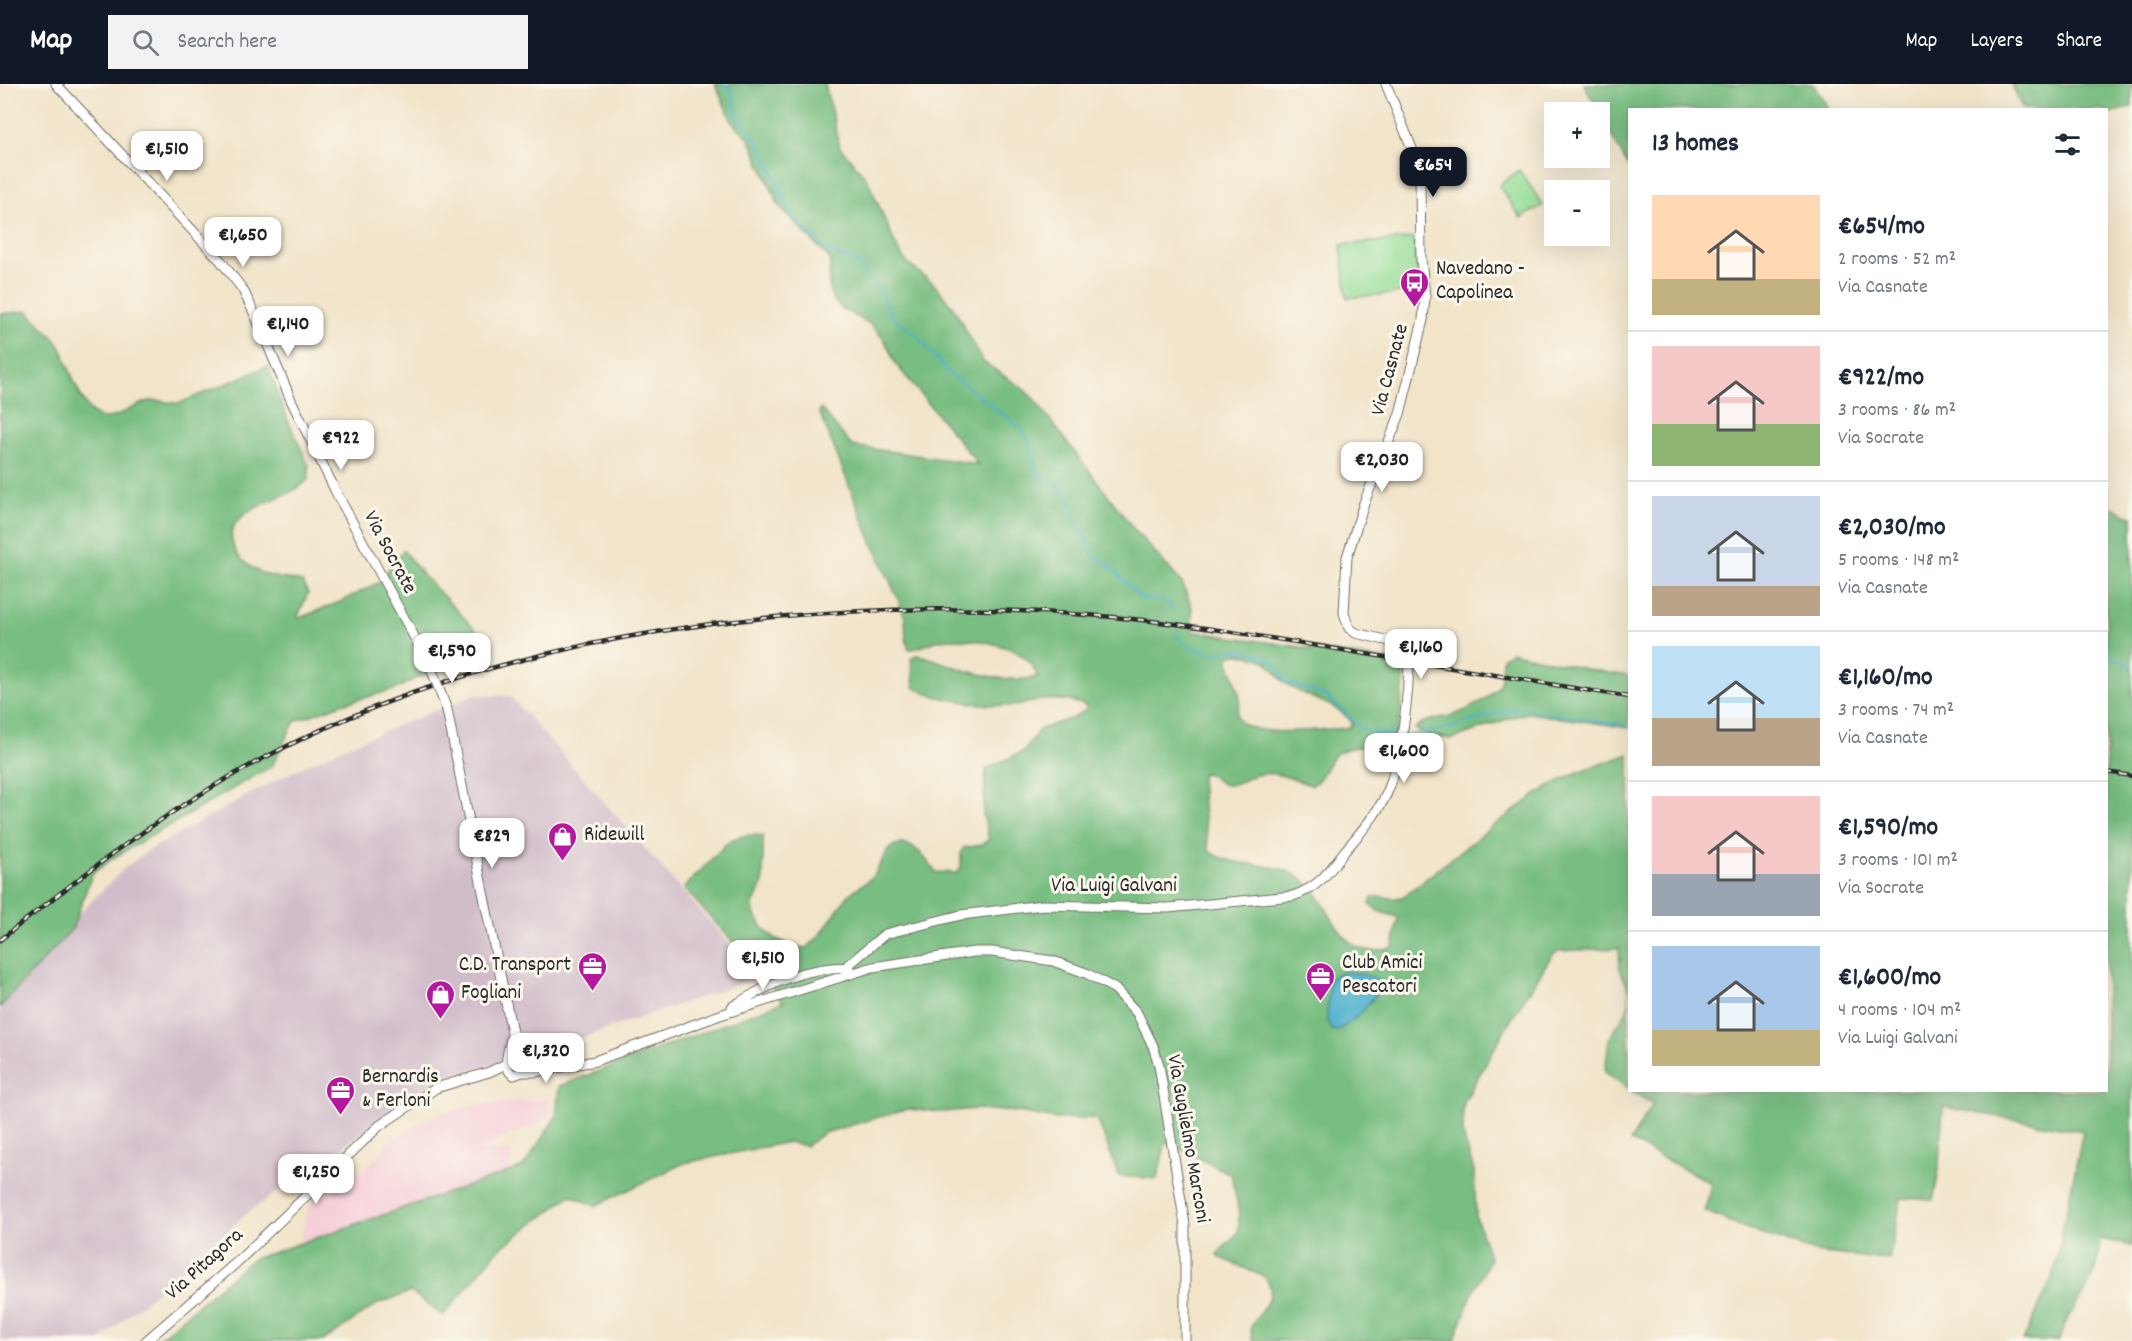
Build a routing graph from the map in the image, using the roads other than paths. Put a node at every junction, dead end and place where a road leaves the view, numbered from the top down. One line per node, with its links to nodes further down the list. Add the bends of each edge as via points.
1 (56, 84): 11 (street, Via Socrate, bridge, via 221,261 243,290 336,492 431,668 447,710)
2 (1386, 84): 3 (street, Via Casnate, via 1417,161 1425,296 1423,320 1400,414 1347,557 1344,613 1349,628 1356,633 1402,644 1407,649 1409,667)
3 (1402, 727): 4 (street, Via Luigi Galvani, via 1389,790 1366,826 1319,884 1307,892 1168,908 1043,904 961,915 885,934)
4 (846, 967): 5 (street); 6 (street)
5 (873, 967): 8 (street); 17 (street, Via Guglielmo Marconi, via 974,952 1013,954 1053,961 1086,973 1115,989 1128,1002 1145,1028 1159,1065 1180,1184 1186,1250)
6 (795, 975): 7 (street); 8 (street)
7 (778, 981): 9 (street, via 776,986); 10 (street)
8 (797, 990): 9 (street)
9 (784, 994): 10 (street)
10 (720, 1015): 14 (street, via 595,1060)
11 (512, 1032): 12 (street); 13 (street)
12 (521, 1058): 13 (street, via 516,1056); 14 (street); 15 (street, via 525,1065)
13 (507, 1064): 15 (street, via 514,1075); 16 (street, Via Pitagora, via 436,1088 379,1126 236,1263)
14 (566, 1066): 15 (street)
15 (522, 1072)
16 (146, 1341)
17 (1185, 1341)

